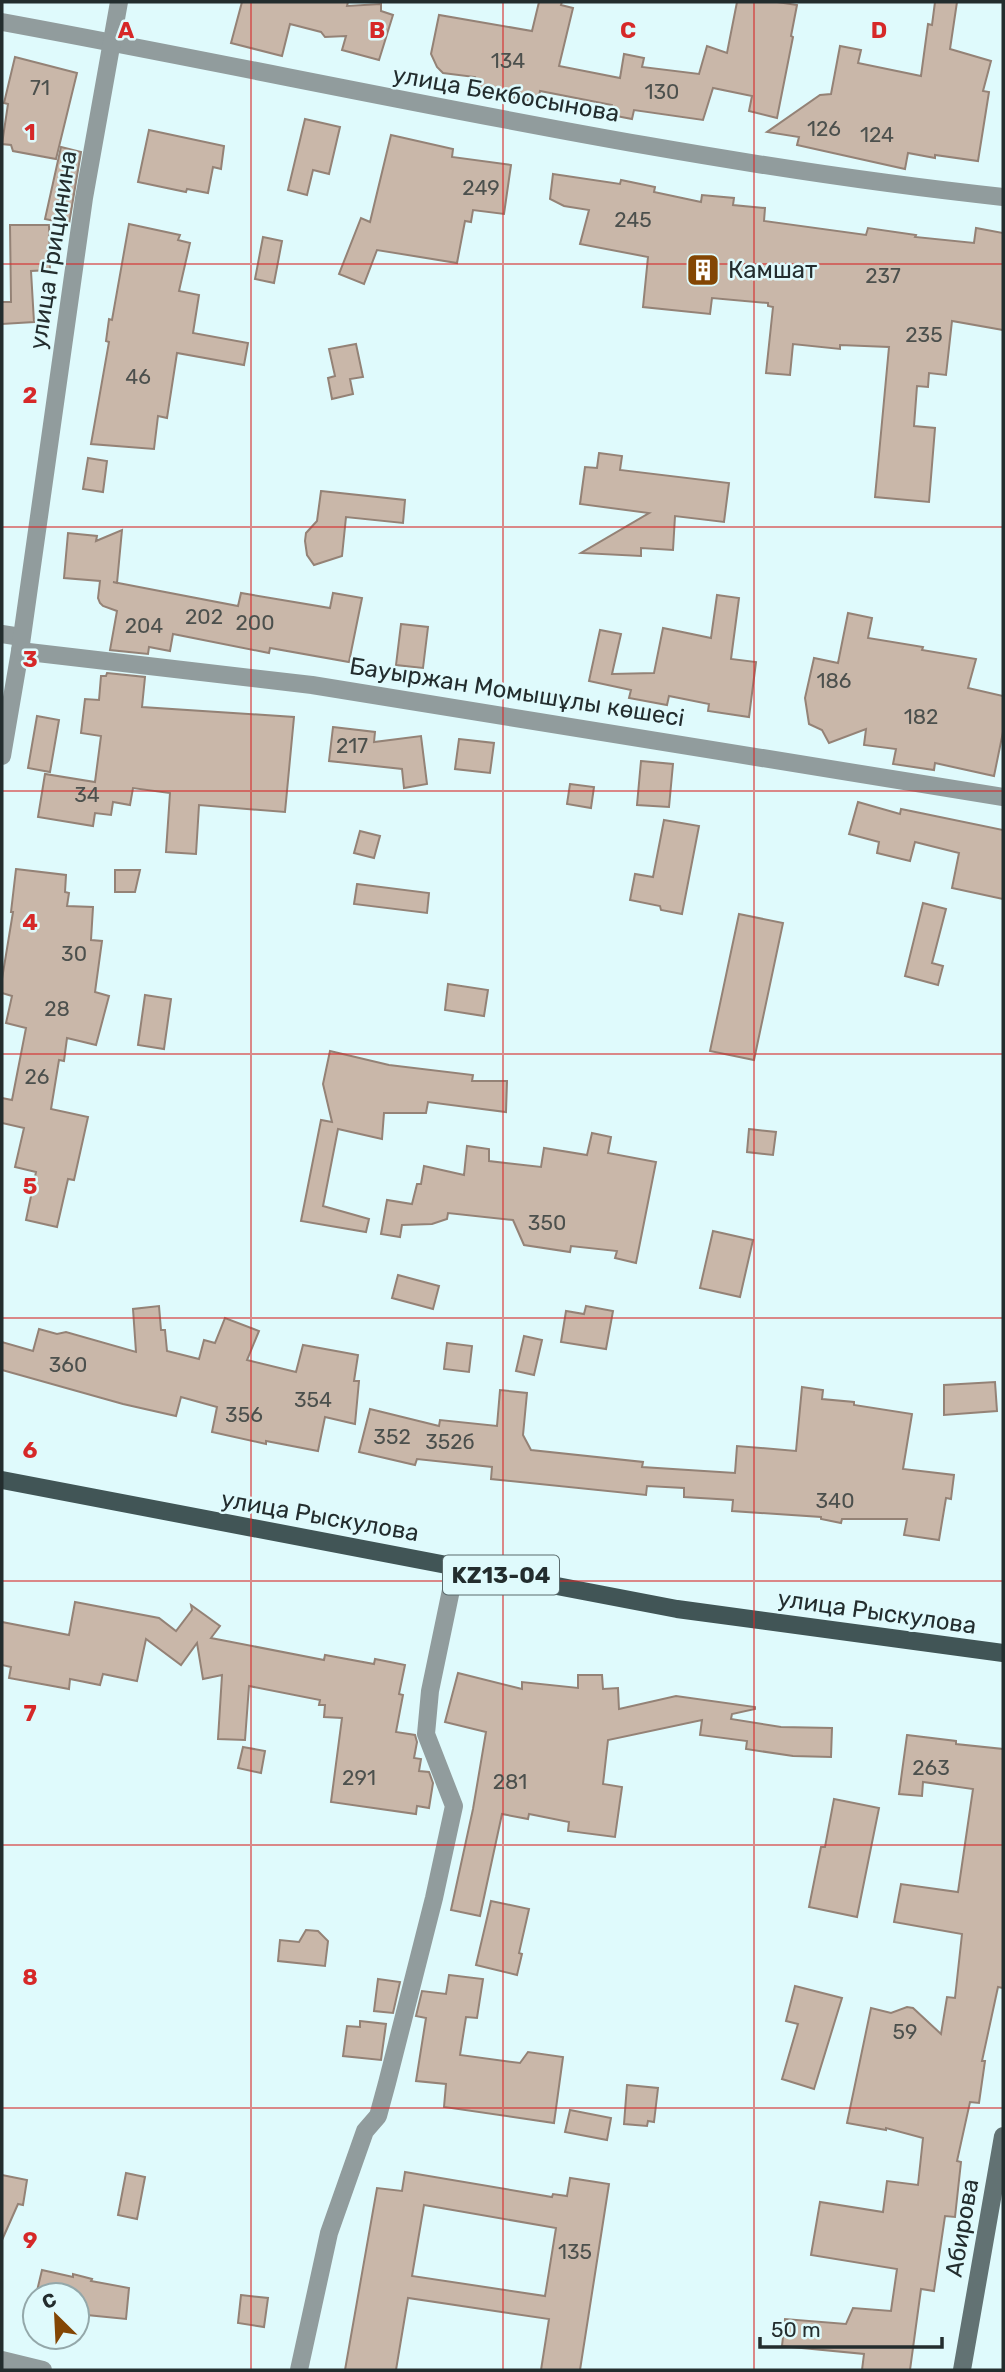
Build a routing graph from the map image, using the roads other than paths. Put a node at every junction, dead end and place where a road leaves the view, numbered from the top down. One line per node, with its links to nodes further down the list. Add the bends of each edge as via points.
1 (119, 2): 3 (street, улица Грицинина)
2 (2, 22): 3 (street, улица Бекбосынова)
3 (112, 44): 4 (street, улица Бекбосынова, via 786,170); 6 (street, улица Грицинина, via 84,198)
4 (1003, 197)
5 (2, 634): 6 (street, Бауыржан Момышұлы көшесі)
6 (21, 644): 7 (street, улица Грицинина); 8 (street, Бауыржан Момышұлы көшесі, via 325,687)
7 (2, 756)
8 (1003, 797)
9 (2, 1480): 10 (main road, улица Рыскулова / KZ13-04)
10 (456, 1566): 11 (main road, улица Рыскулова / KZ13-04, via 677,1609); 15 (street, via 430,1691 426,1734 454,1806 378,2116 365,2131 329,2233)
11 (1003, 1653)
12 (1003, 2136): 16 (main road, Абирова)
13 (2, 2360): 14 (street)
14 (43, 2370)
15 (299, 2370)
16 (962, 2370)

